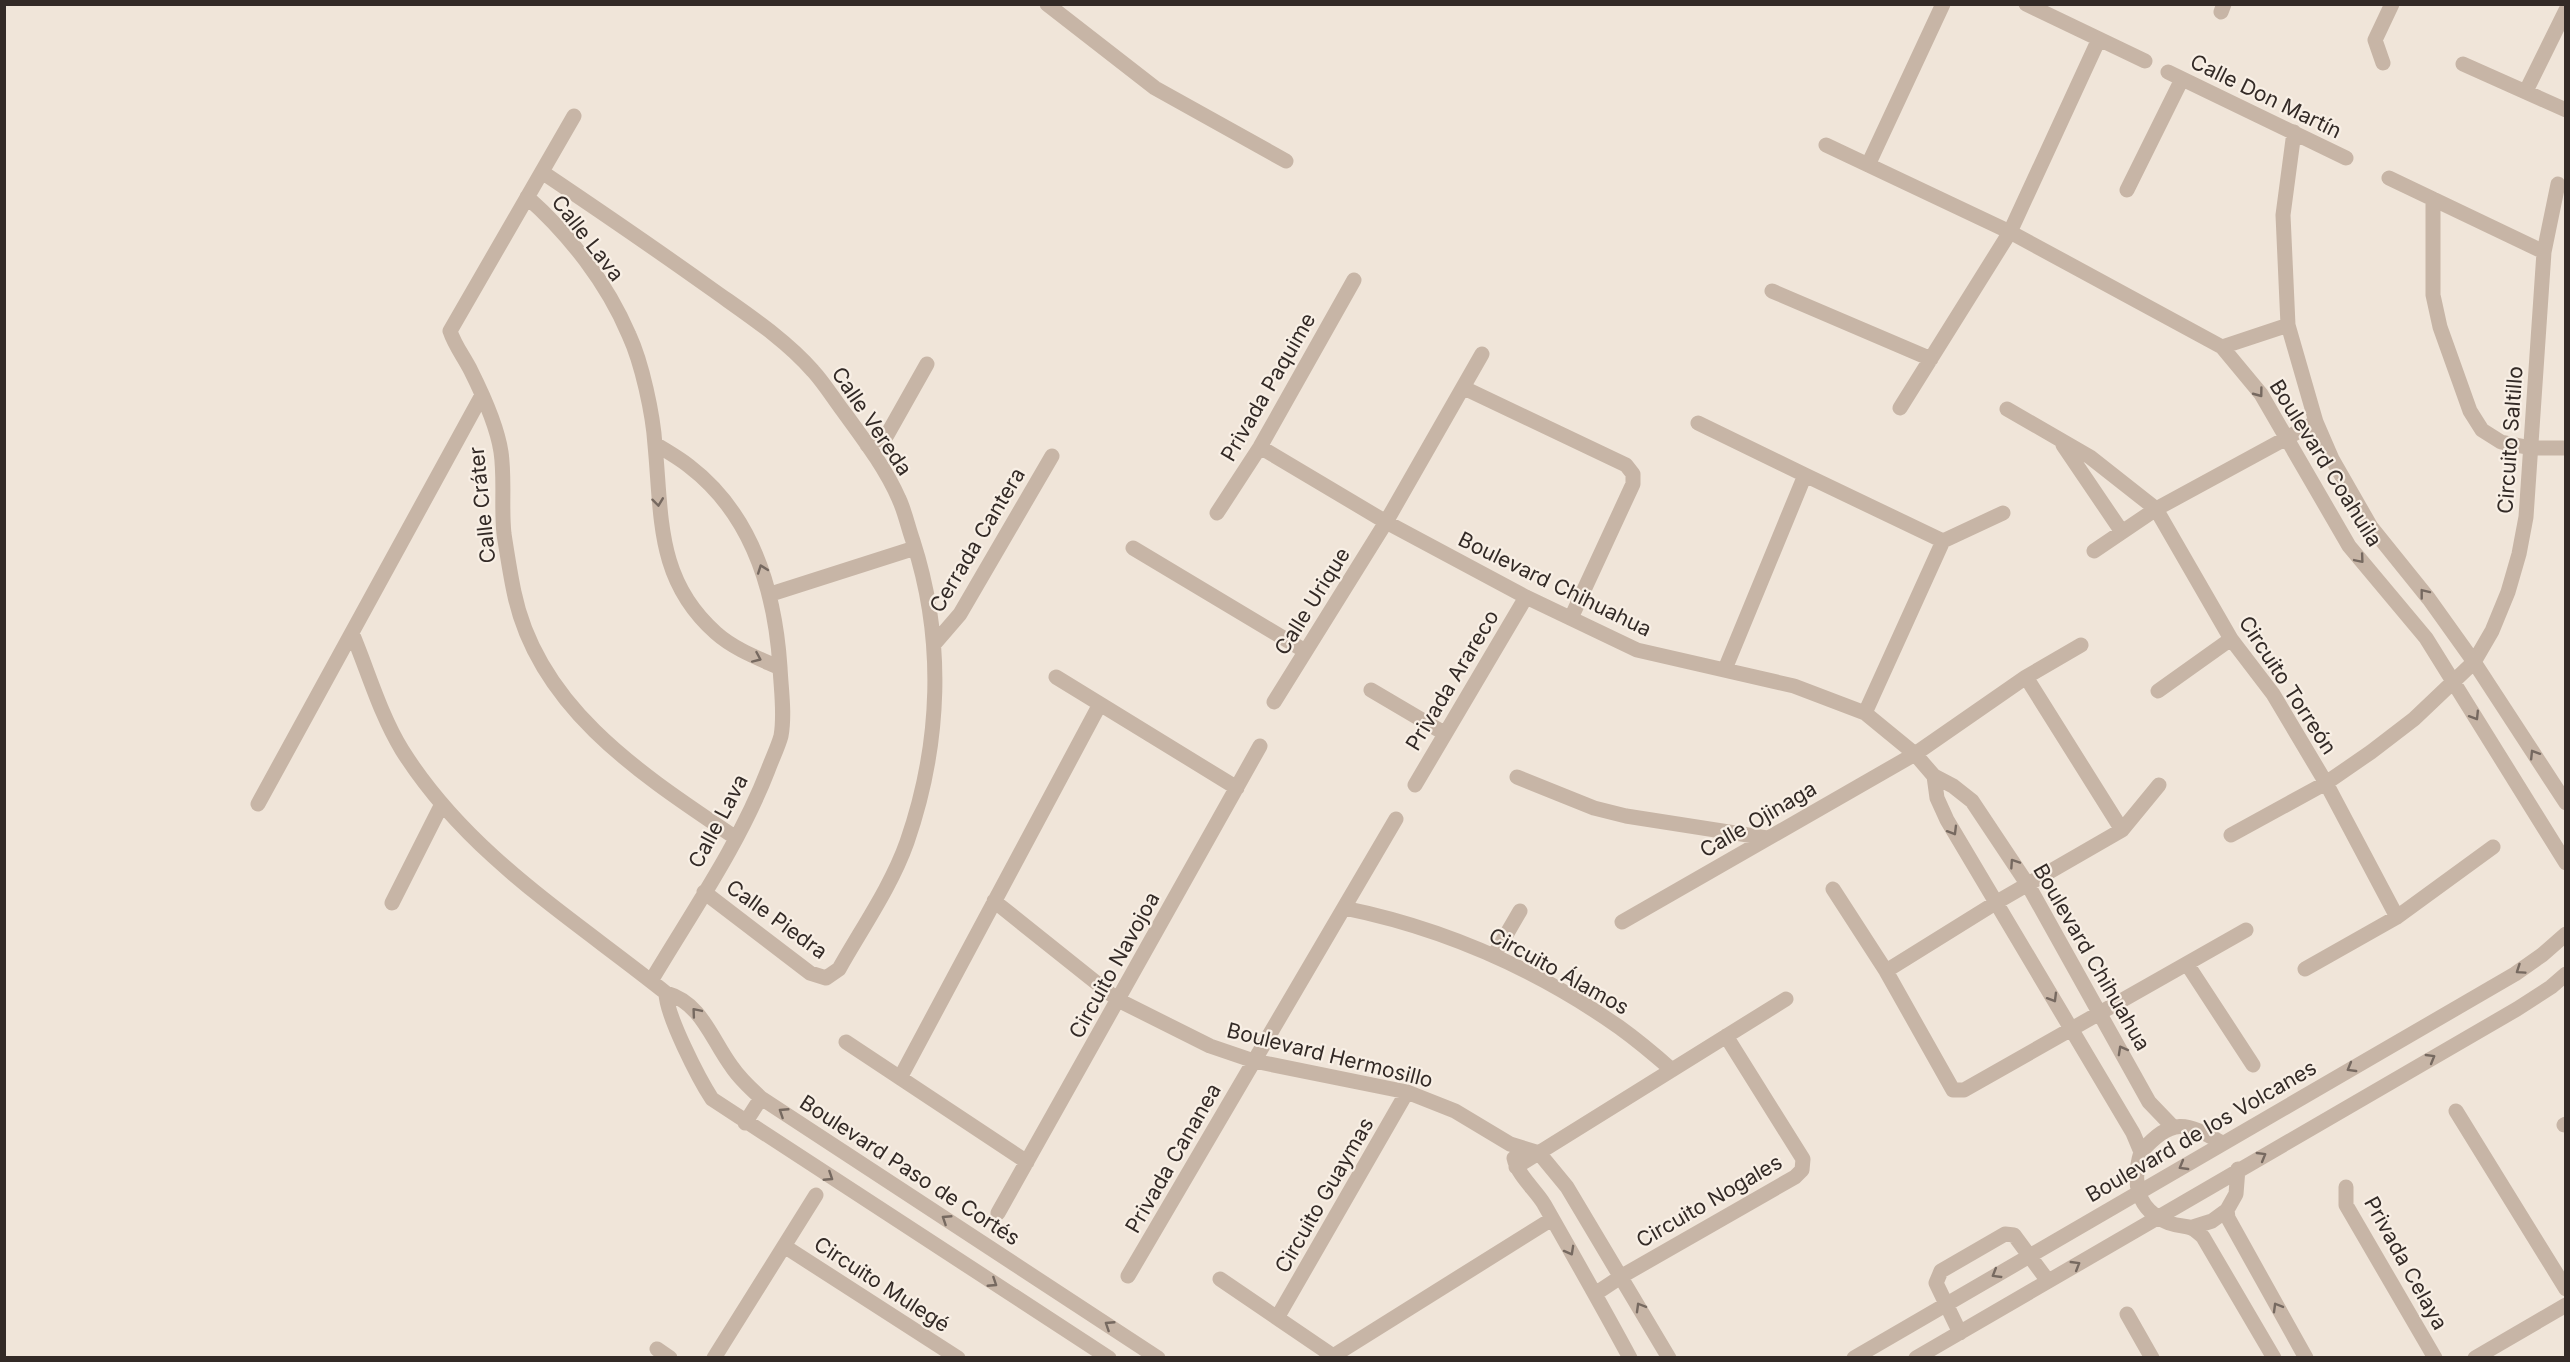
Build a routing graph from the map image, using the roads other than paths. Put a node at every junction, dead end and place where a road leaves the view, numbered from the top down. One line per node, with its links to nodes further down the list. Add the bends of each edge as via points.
1 (1047, 4): 18 (street, via 1155,88)
2 (1943, 4): 19 (street)
3 (2026, 4): 6 (street)
4 (2392, 4): 8 (street, via 2375,40)
5 (2565, 10): 12 (street)
6 (2099, 39): 7 (street); 26 (street)
7 (2145, 61)
8 (2384, 63)
9 (2463, 64): 12 (street)
10 (2168, 72): 11 (street, Calle Don Martín)
11 (2182, 79): 15 (street, Calle Don Martín); 23 (street)
12 (2526, 91): 13 (street)
13 (2565, 110)
14 (574, 116): 20 (street, Calle Cráter)
15 (2294, 132): 17 (street, Calle Don Martín); 30 (street, Boulevard Coahuila, via 2283,215)
16 (1826, 145): 19 (street, Boulevard Coahuila)
17 (2346, 158)
18 (1286, 161)
19 (1868, 165): 26 (street, Boulevard Coahuila)
20 (542, 172): 24 (street, Calle Cráter); 44 (street, Calle Vereda, via 770,331 814,371)
21 (2389, 178): 25 (street)
22 (2558, 184): 27 (street, Circuito Saltillo)
23 (2127, 190)
24 (527, 197): 36 (street, Calle Cráter, via 450,331); 43 (street, Calle Lava, via 547,215 598,278 630,335)
25 (2433, 199): 27 (street); 46 (street, via 2433,295 2440,327 2470,411 2482,430 2501,441)
26 (2010, 232): 31 (street, Boulevard Coahuila); 33 (street)
27 (2544, 252): 46 (street, Circuito Saltillo)
28 (1354, 280): 45 (street, Privada Paquime)
29 (1772, 291): 33 (street)
30 (2288, 325): 31 (street); 39 (street, Boulevard Coahuila)
31 (2222, 347): 41 (street, Boulevard Coahuila, one-way to 41, via 2261,394)
32 (1482, 354): 35 (street, Calle Urique)
33 (1931, 359): 37 (street)
34 (927, 364): 44 (street, via 887,435)
35 (1464, 388): 53 (street, Calle Urique); 61 (street, via 1626,465 1633,474 1633,484)
36 (482, 395): 62 (street); 93 (street, Calle Cráter, via 501,451 504,533 515,594 545,669 575,712 615,752)
37 (1900, 408)
38 (2007, 410): 42 (street)
39 (2316, 422): 41 (street); 67 (street, Boulevard Coahuila, one-way to 39, via 2372,527 2332,459)
40 (1698, 423): 49 (street)
41 (2287, 438): 50 (street); 72 (street, Boulevard Coahuila, one-way to 72, via 2349,546 2426,638)
42 (2062, 443): 50 (street, via 2090,457); 54 (street)
43 (655, 444): 59 (street, Calle Lava, one-way to 43, via 743,528 721,497 691,467); 68 (street, Calle Lava, one-way to 68, via 664,543 672,571 692,608 717,634)
44 (867, 445): 56 (street, Calle Vereda, via 899,498)
45 (1260, 447): 51 (street, Privada Paquime); 53 (street, Boulevard Chihuahua)
46 (2531, 448): 47 (street); 67 (street, Circuito Saltillo, via 2519,554 2508,592)
47 (2565, 448)
48 (1052, 456): 64 (street, Cerrada Cantera, via 960,615)
49 (1805, 475): 55 (street); 69 (street)
50 (2156, 509): 54 (street); 63 (street, Circuito Torreón)
51 (1217, 513)
52 (2003, 513): 55 (street)
53 (1386, 522): 60 (street, Boulevard Chihuahua); 66 (street, Calle Urique)
54 (2122, 532): 58 (street)
55 (1943, 542): 77 (street)
56 (915, 548): 59 (street); 64 (street, Calle Vereda, via 930,603)
57 (1133, 548): 66 (street)
58 (2094, 551)
59 (771, 594): 68 (street, Calle Lava)
60 (1526, 597): 61 (street, Boulevard Chihuahua); 78 (street, Privada Arareco)
61 (1571, 618): 69 (street, Boulevard Chihuahua, via 1637,650)
62 (352, 633): 88 (street); 89 (street, Boulevard Paso de Cortés, via 385,716)
63 (2231, 639): 74 (street); 83 (street, Circuito Torreón, via 2273,694)
64 (935, 643): 114 (street, Calle Vereda, via 932,740 907,843 839,969)
65 (2081, 645): 71 (street, Calle Ojinaga)
66 (1305, 651): 75 (street, Calle Urique)
67 (2474, 662): 72 (street, Circuito Saltillo); 87 (street, Boulevard Coahuila, one-way to 67)
68 (780, 668): 93 (street, Calle Lava, via 781,736)
69 (1725, 669): 77 (street, Boulevard Chihuahua, via 1794,686)
70 (1056, 677): 76 (street)
71 (2026, 677): 80 (street, Calle Ojinaga); 91 (street)
72 (2455, 682): 83 (street, Circuito Saltillo, via 2406,725); 96 (street, Boulevard Coahuila, one-way to 96)
73 (1371, 690): 78 (street)
74 (2158, 691)
75 (1274, 702)
76 (1100, 704): 86 (street); 100 (street)
77 (1865, 713): 80 (street, Boulevard Chihuahua)
78 (1444, 733): 84 (street, Privada Arareco)
79 (1260, 746): 86 (street, Circuito Navojoa)
80 (1915, 754): 81 (street, Boulevard Chihuahua); 94 (street, Calle Ojinaga)
81 (1934, 776): 97 (street, Boulevard Chihuahua, one-way to 81, via 1972,801); 101 (street, Boulevard Chihuahua, one-way to 101, via 1937,798 1947,820)
82 (1517, 777): 94 (street, via 1594,808 1626,816)
83 (2326, 783): 92 (street, Circuito Saltillo); 105 (street, Circuito Torreón)
84 (1414, 785)
85 (2158, 785): 91 (street)
86 (1237, 788): 118 (street, Circuito Navojoa)
87 (2565, 803)
88 (258, 804)
89 (441, 806): 102 (street); 115 (street, Boulevard Paso de Cortés, via 507,871)
90 (1396, 819): 103 (street)
91 (2122, 830): 97 (street)
92 (2231, 835)
93 (736, 838): 99 (street, Calle Lava)
94 (1767, 838): 106 (street, Calle Ojinaga)
95 (2493, 847): 105 (street)
96 (2565, 863)
97 (2028, 885): 101 (street); 119 (street, Boulevard Chihuahua)
98 (1833, 889): 112 (street)
99 (704, 892): 114 (street, Calle Piedra, via 810,973); 115 (street, Calle Lava)
100 (994, 901): 118 (street, Boulevard Hermosillo); 126 (street)
101 (1996, 902): 112 (street); 120 (street, Boulevard Chihuahua, one-way to 120)
102 (392, 903)
103 (1344, 908): 109 (street, Circuito Álamos, via 1387,916); 123 (street)
104 (1520, 911): 109 (street)
105 (2397, 917): 111 (street)
106 (1622, 922)
107 (2246, 930): 110 (street)
108 (2565, 934): 132 (street, Boulevard de los Volcanes, one-way to 132, via 2515,974)
109 (1495, 954): 125 (street, Circuito Álamos, via 1619,1027)
110 (2187, 964): 119 (street); 124 (street)
111 (2305, 969)
112 (1886, 971): 120 (street, via 1953,1090 1964,1090)
113 (2565, 974): 138 (street, one-way to 113, via 2517,1009)
114 (826, 978)
115 (651, 981): 116 (street, Boulevard Paso de Cortés)
116 (666, 993): 128 (street, Boulevard Paso de Cortés, one-way to 116, via 731,1066 696,1009 680,997); 130 (street, via 666,1004 695,1072 712,1099)
117 (1786, 999): 121 (street)
118 (1118, 1000): 123 (street, Boulevard Hermosillo, via 1210,1046); 136 (street, Circuito Navojoa)
119 (2102, 1013): 120 (street); 131 (street, Boulevard Chihuahua, one-way to 119, via 2150,1102)
120 (2072, 1030): 134 (street, Boulevard Chihuahua)
121 (1726, 1036): 125 (street); 150 (street, Circuito Nogales, via 1803,1159 1802,1170 1795,1178)
122 (846, 1042): 126 (street)
123 (1254, 1061): 127 (street, Boulevard Hermosillo); 149 (street, Privada Cananea)
124 (2253, 1065)
125 (1672, 1070): 135 (street)
126 (900, 1078): 136 (street)
127 (1407, 1092): 133 (street, Boulevard Hermosillo, via 1455,1111); 159 (street, Circuito Guaymas)
128 (761, 1098): 130 (street); 157 (street, Boulevard Paso de Cortés, one-way to 128)
129 (2456, 1111): 153 (street)
130 (745, 1123): 161 (street, one-way to 161)
131 (2174, 1127): 132 (street, via 2194,1127); 134 (street, via 2155,1136)
132 (2222, 1143): 140 (street, Boulevard de los Volcanes, one-way to 140)
133 (1510, 1144): 135 (street, Boulevard Hermosillo); 137 (street)
134 (2141, 1152): 140 (street, via 2135,1172)
135 (1539, 1153): 137 (street); 150 (street, via 1567,1187)
136 (1027, 1162): 143 (street, Circuito Navojoa)
137 (1516, 1167): 145 (street)
138 (2238, 1169): 142 (street, via 2236,1194); 144 (street)
139 (2346, 1187): 174 (street, Privada Celaya, via 2346,1205)
140 (2138, 1191): 144 (street); 148 (street, Boulevard de los Volcanes)
141 (816, 1195): 147 (street, Circuito Mulegé)
142 (2227, 1210): 146 (street, via 2212,1221); 173 (street, one-way to 142, via 2248,1256)
143 (998, 1213)
144 (2158, 1217): 146 (street, via 2170,1224); 152 (street, one-way to 144)
145 (1552, 1219): 154 (street, one-way to 154); 162 (street)
146 (2193, 1227): 172 (street, via 2203,1237)
147 (784, 1246): 163 (street, Circuito Mulegé); 164 (street, Circuito Mulegé)
148 (2029, 1255): 152 (street); 155 (street, Boulevard de los Volcanes, one-way to 155); 155 (street, via 2014,1235 2005,1234 1941,1271 1935,1282)
149 (1128, 1276)
150 (1622, 1276): 154 (street, Circuito Nogales); 168 (street, one-way to 150)
151 (1220, 1279): 159 (street)
152 (2049, 1281): 160 (street)
153 (2565, 1289)
154 (1595, 1294): 167 (street)
155 (1946, 1304): 160 (street); 169 (street, Boulevard de los Volcanes)
156 (2565, 1305): 175 (street)
157 (1089, 1311): 161 (street); 166 (street, Boulevard Paso de Cortés, one-way to 157)
158 (2127, 1314): 171 (street)
159 (1277, 1318): 162 (street)
160 (1960, 1333): 170 (street)
161 (1074, 1335): 165 (street)
162 (1334, 1357)
163 (714, 1358)
164 (958, 1358)
165 (1109, 1358)
166 (1158, 1358)
167 (1630, 1358)
168 (1669, 1358)
169 (1854, 1358)
170 (1916, 1358)
171 (2152, 1358)
172 (2274, 1358)
173 (2306, 1358)
174 (2435, 1358)
175 (2475, 1358)

